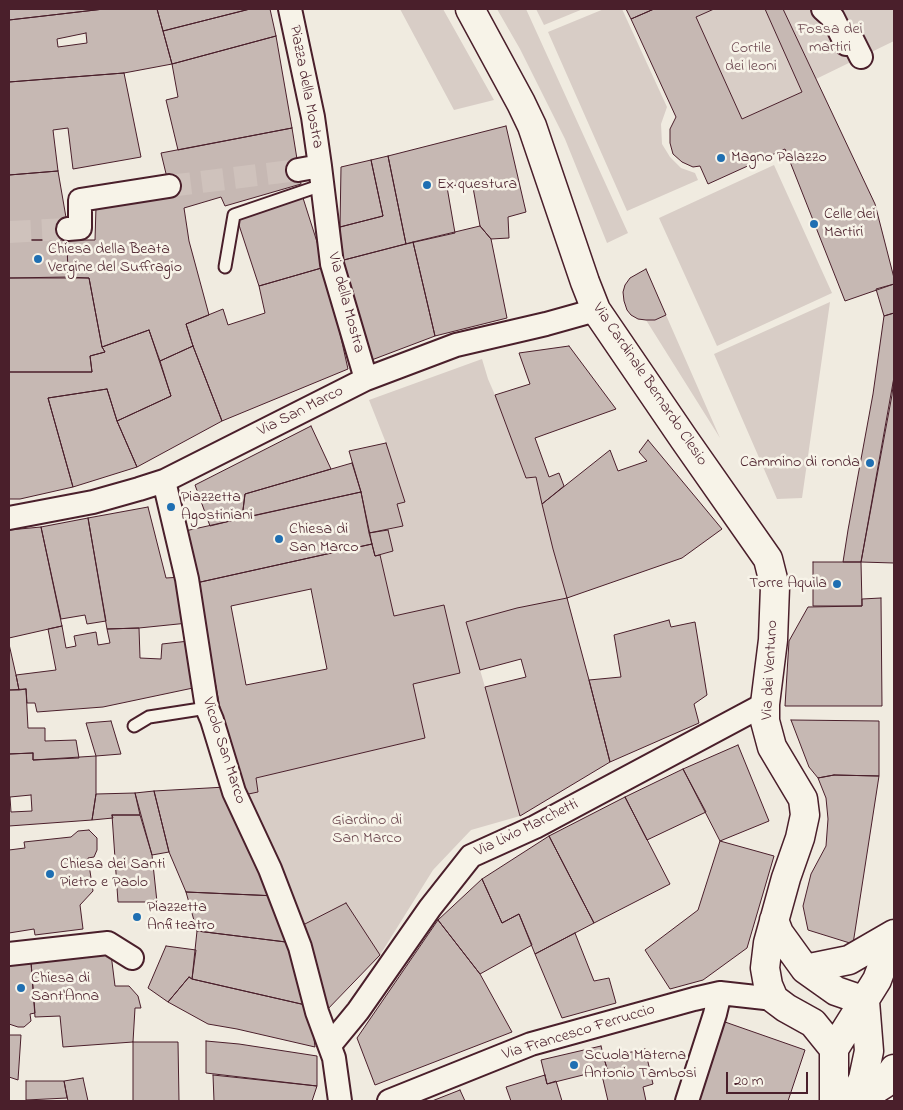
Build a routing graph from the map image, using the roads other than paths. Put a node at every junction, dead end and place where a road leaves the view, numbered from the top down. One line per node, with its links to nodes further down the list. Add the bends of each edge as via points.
1 (290, 9): 5 (street, Piazza della Mostra, via 312,117)
2 (470, 9): 9 (main road, Via Cardinale Bernardo Clesio, via 532,126)
3 (823, 9): 4 (street, via 833,18 846,44 853,41)
4 (861, 57)
5 (313, 174): 8 (lane, via 234,214); 10 (street, Via della Mostra, via 332,264)
6 (169, 186): 7 (street, via 80,200 80,228)
7 (68, 229)
8 (225, 267)
9 (596, 310): 10 (street, Via San Marco, via 456,345); 13 (main road, Via Cardinale Bernardo Clesio, via 768,559)
10 (366, 379): 11 (street, Via San Marco)
11 (164, 481): 12 (street, Via San Marco, via 93,502); 15 (street, Vicolo San Marco, via 187,579)
12 (9, 518)
13 (775, 586): 14 (main road, Via dei Ventuno, via 773,640)
14 (765, 704): 17 (main road, Via dei Ventuno, via 772,748 803,799 805,814); 26 (street, Via Livio Marchetti, via 535,827 471,856 430,908)
15 (207, 708): 16 (lane, via 149,717); 26 (street, Vicolo San Marco, via 234,792 270,869 300,947)
16 (134, 726)
17 (774, 920): 21 (main road, via 779,933); 23 (main road, Via dei Ventuno, via 765,968)
18 (894, 934): 21 (main road, via 849,960); 24 (main road, via 877,980)
19 (9, 954): 20 (street, via 108,943)
20 (132, 958)
21 (805, 969): 24 (main road, via 836,991)
22 (720, 993): 23 (street, Via Francesco Ferruccio); 29 (street, Via Francesco Ferruccio, via 531,1044); 30 (street)
23 (774, 999): 25 (main road, via 813,1023)
24 (865, 1000): 25 (main road); 32 (main road, via 869,1051 863,1079)
25 (834, 1049): 31 (main road)
26 (331, 1053): 28 (street, Vicolo San Marco)
27 (894, 1069): 33 (main road, via 884,1084)
28 (340, 1101)
29 (389, 1101)
30 (687, 1101)
31 (834, 1101)
32 (852, 1101)
33 (857, 1101)

